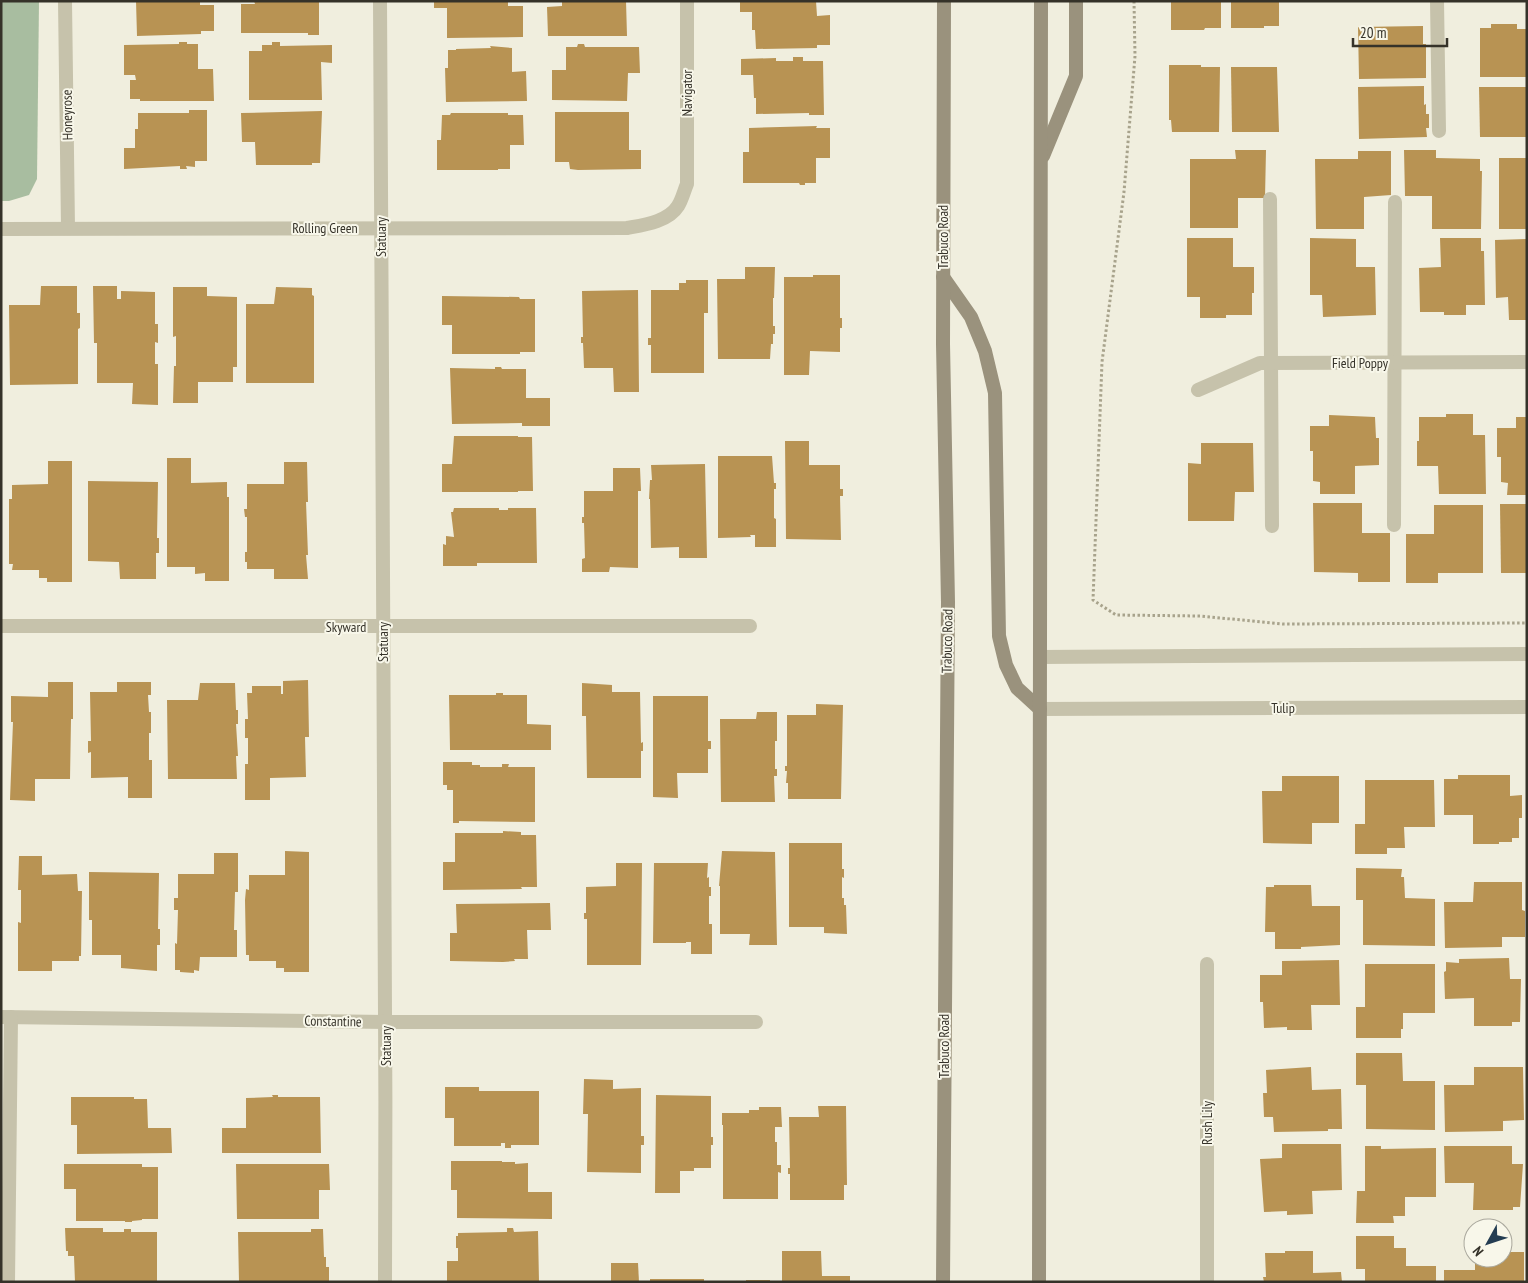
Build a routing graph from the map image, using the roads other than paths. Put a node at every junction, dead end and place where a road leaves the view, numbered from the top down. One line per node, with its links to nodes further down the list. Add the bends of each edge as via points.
1 (65, 1): 14 (street, Honeyrose)
2 (380, 1): 13 (street, Statuary)
3 (687, 1): 10 (street, Navigator)
4 (944, 1): 16 (main road, Trabuco Road)
5 (1042, 1): 9 (main road)
6 (1076, 1): 9 (main road, via 1076,76)
7 (1437, 1): 8 (street)
8 (1439, 131)
9 (1041, 161): 27 (main road)
10 (688, 184): 13 (street, Rolling Green, via 678,208 666,217 627,228)
11 (1270, 199): 19 (street)
12 (1395, 202): 17 (street)
13 (381, 227): 14 (street, Rolling Green); 25 (street, Statuary)
14 (68, 228): 15 (street, Rolling Green)
15 (1, 229)
16 (943, 277): 29 (main road, via 971,317 985,351 995,393 999,636 1006,665 1017,688); 36 (main road, Trabuco Road, via 948,602)
17 (1394, 362): 18 (street, Field Poppy); 19 (street, Field Poppy); 21 (street)
18 (1527, 362)
19 (1272, 363): 20 (street, Field Poppy, via 1260,363); 22 (street)
20 (1198, 390)
21 (1394, 525)
22 (1272, 526)
23 (1, 626): 25 (street, Skyward)
24 (750, 626): 25 (street, Skyward)
25 (382, 627): 32 (street, Statuary)
26 (1527, 654): 27 (street)
27 (1040, 657): 29 (main road)
28 (1527, 707): 29 (street, Tulip)
29 (1040, 709): 37 (main road)
30 (1207, 964): 38 (street, Rush Lily)
31 (6, 1017): 32 (street, Constantine); 34 (street)
32 (386, 1022): 33 (street, Constantine); 35 (street, Statuary)
33 (756, 1022)
34 (8, 1282)
35 (385, 1282)
36 (943, 1282)
37 (1038, 1282)
38 (1207, 1282)

